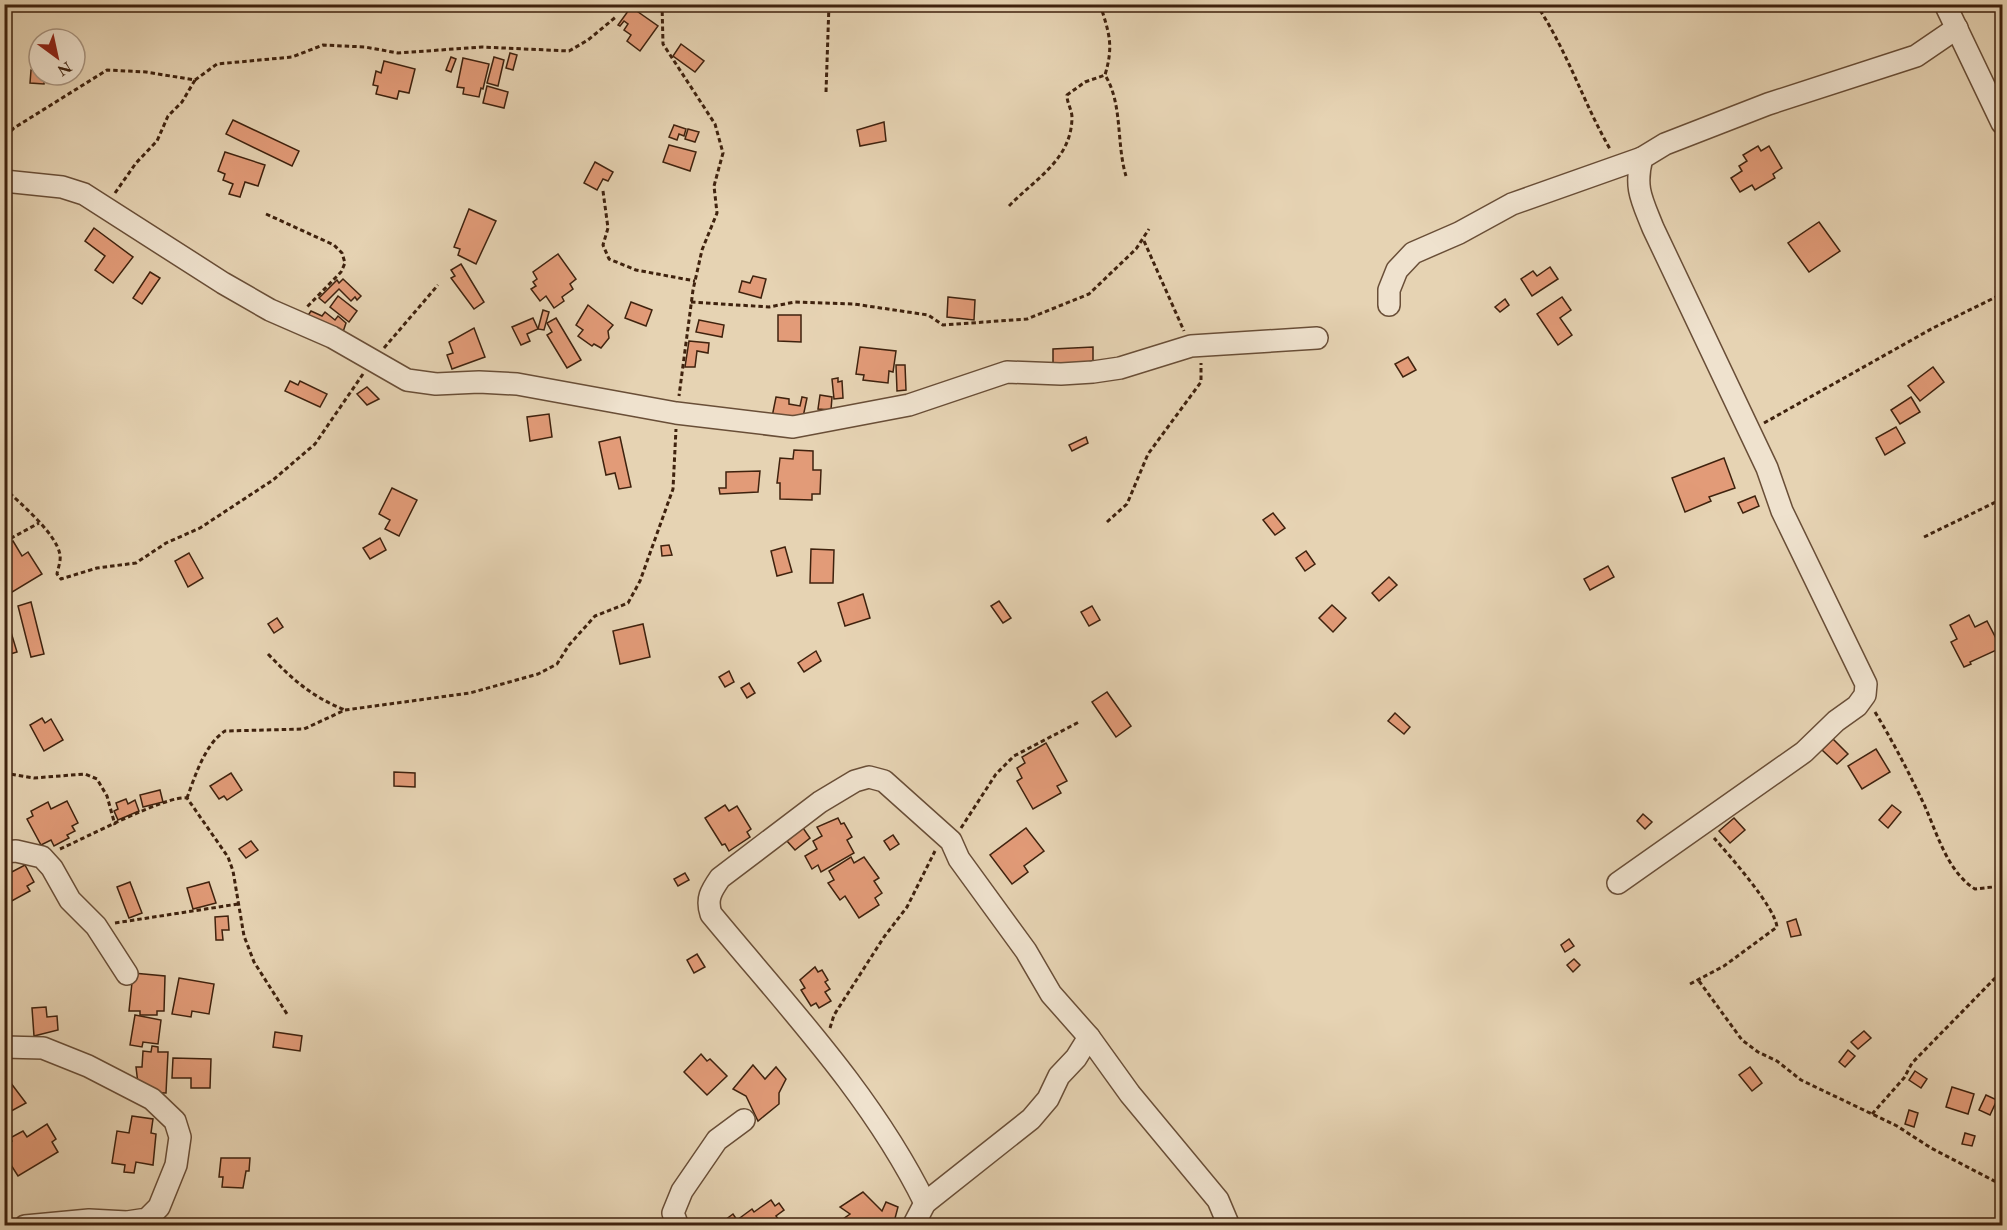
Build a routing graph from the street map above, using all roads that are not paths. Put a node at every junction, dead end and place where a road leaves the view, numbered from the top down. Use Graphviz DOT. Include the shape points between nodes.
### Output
graph roads {
  1 [pos="1945,4"];
  2 [pos="1958,28"];
  3 [pos="2002,123"];
  4 [pos="1642,158"];
  5 [pos="4,182"];
  6 [pos="1389,305"];
  7 [pos="1317,338"];
  8 [pos="4,852"];
  9 [pos="1618,883"];
  10 [pos="127,974"];
  11 [pos="1089,1037"];
  12 [pos="4,1047"];
  13 [pos="1076,1058"];
  14 [pos="1104,1058"];
  15 [pos="744,1120"];
  16 [pos="925,1203"];
  17 [pos="1229,1225"];
  18 [pos="25,1226"];
  19 [pos="678,1226"];
  20 [pos="913,1226"];
  1 -- 2 [label="street"];
  2 -- 3 [label="street"];
  2 -- 4 [label="street" via="1916,56 1768,104 1665,144"];
  4 -- 6 [label="street" via="1512,204 1413,252 1397,270 1389,290"];
  4 -- 9 [label="street" via="1637,177 1639,194 1767,468 1782,511 1866,684 1865,695 1857,706 1804,752"];
  5 -- 7 [label="street" via="84,194 223,283 407,380 517,384 676,414 793,427 909,405 1007,372 1093,372 1120,368 1191,346"];
  8 -- 10 [label="street" via="42,857 70,900 96,926"];
  11 -- 13 [label="street"];
  11 -- 14 [label="street"];
  11 -- 16 [label="street" via="1051,994 1026,951 958,859 948,838 884,781 868,777 855,781 820,802 720,878 709,894 711,914 857,1092 908,1169"];
  12 -- 18 [label="street" via="44,1047 88,1065 152,1099 175,1121 180,1137 176,1165 159,1207 147,1219"];
  13 -- 14 [label="street"];
  13 -- 16 [label="street" via="1030,1119"];
  14 -- 17 [label="street" via="1218,1200"];
  15 -- 19 [label="street" via="717,1140 682,1191 673,1213"];
  16 -- 20 [label="street"];
}
